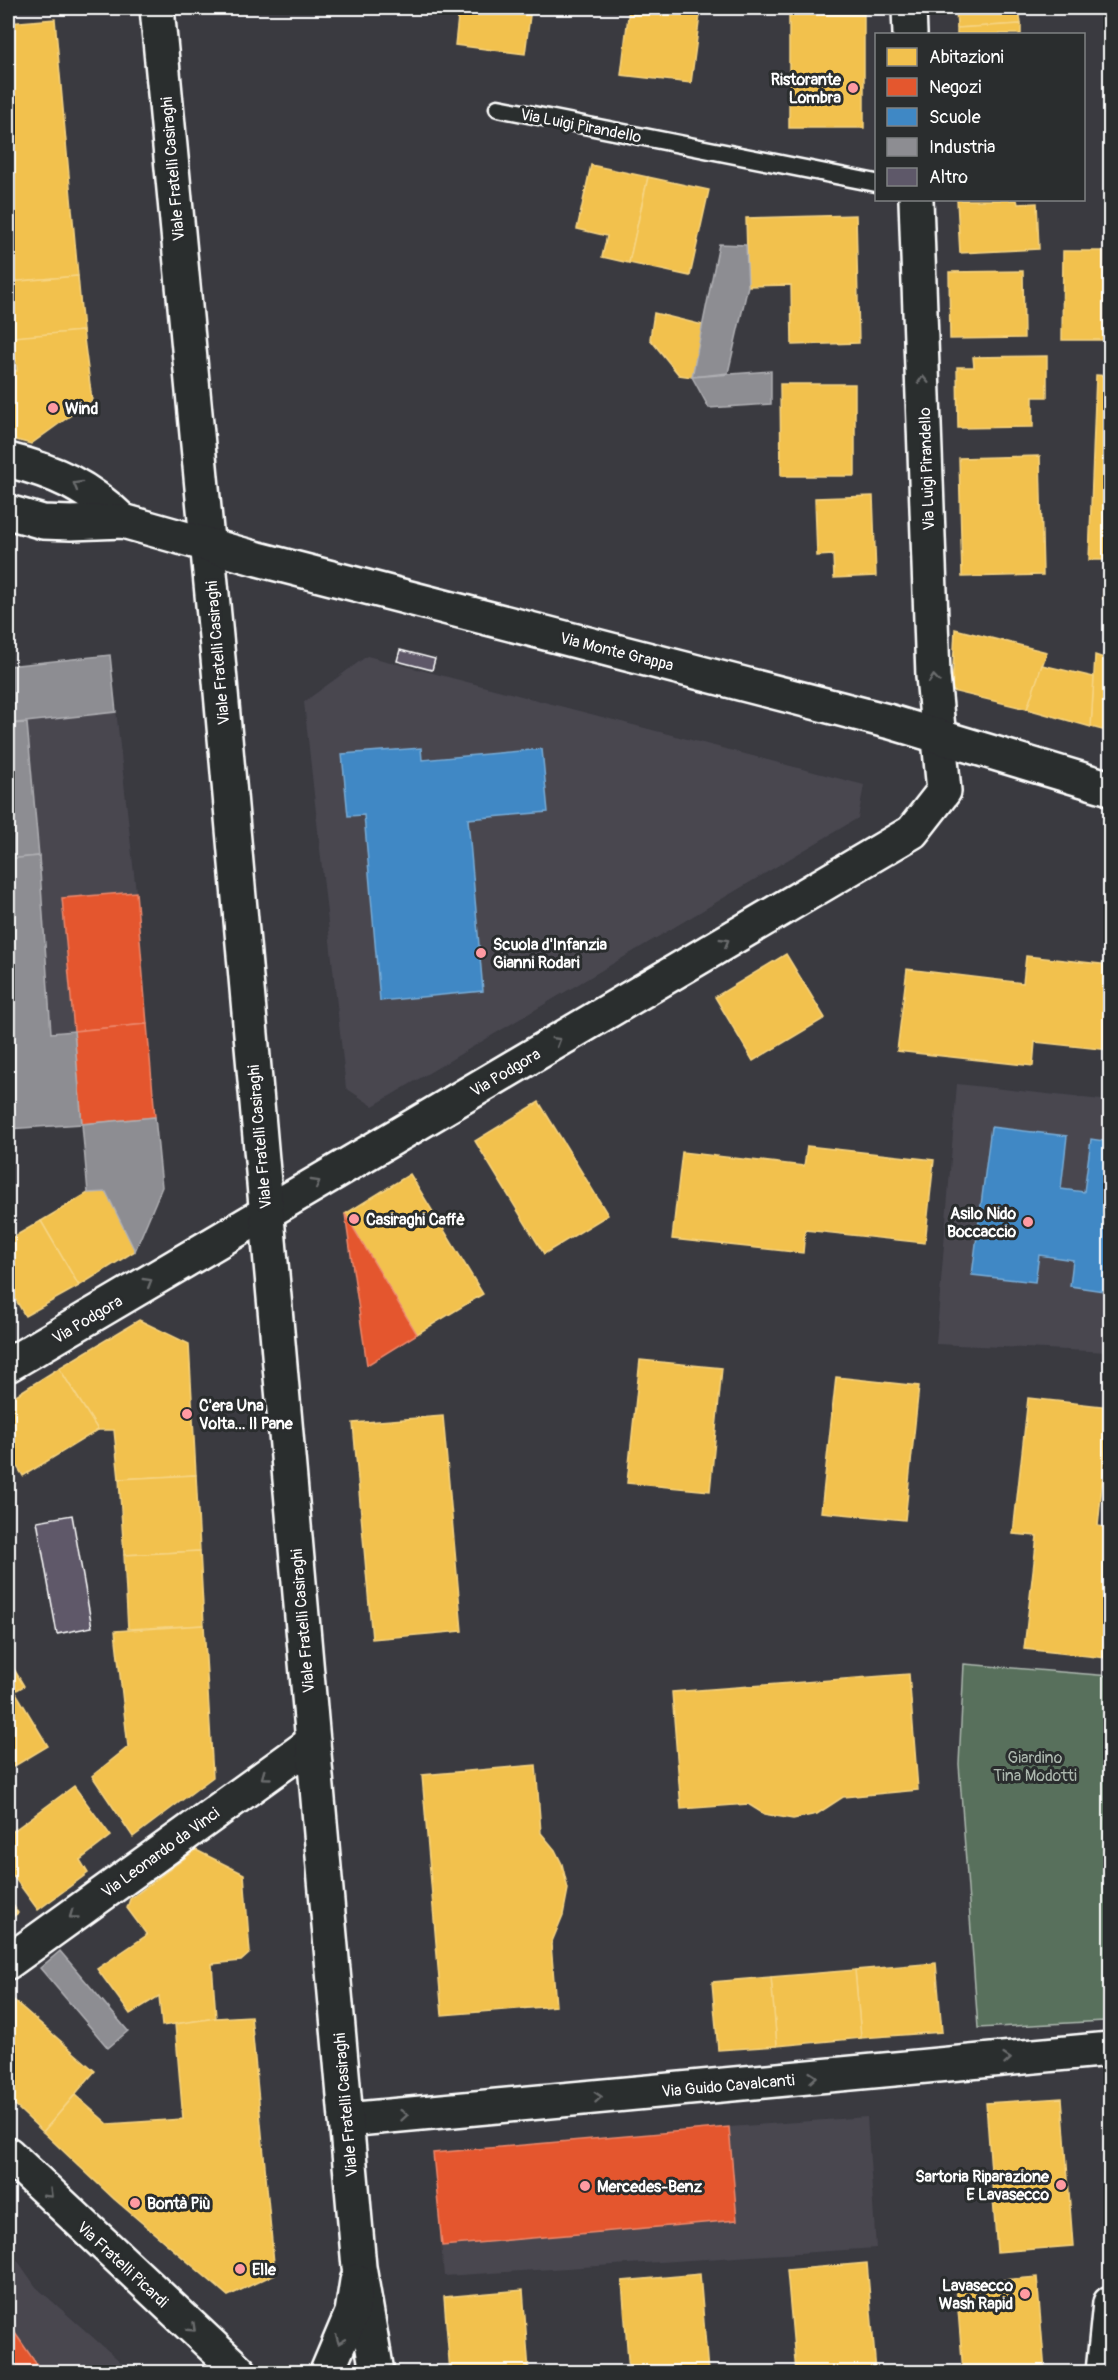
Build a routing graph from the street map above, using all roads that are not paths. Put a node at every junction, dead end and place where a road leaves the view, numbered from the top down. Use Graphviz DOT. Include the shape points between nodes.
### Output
graph roads {
  1 [pos="157,8"];
  2 [pos="909,8"];
  3 [pos="910,33"];
  4 [pos="498,108"];
  5 [pos="875,183"];
  6 [pos="916,201"];
  7 [pos="8,460"];
  8 [pos="8,512"];
  9 [pos="123,520"];
  10 [pos="208,546"];
  11 [pos="940,737"];
  12 [pos="1110,788"];
  13 [pos="266,1213"];
  14 [pos="8,1365"];
  15 [pos="313,1742"];
  16 [pos="8,1962"];
  17 [pos="1110,2049"];
  18 [pos="346,2120"];
  19 [pos="8,2154"];
  20 [pos="359,2267"];
  21 [pos="1110,2303"];
  22 [pos="240,2373"];
  23 [pos="327,2373"];
  24 [pos="377,2373"];
  25 [pos="1103,2373"];
  1 -- 10 [label="street, Viale Fratelli Casiraghi"];
  2 -- 3 [label="street"];
  4 -- 5 [label="lane, Via Luigi Pirandello"];
  11 -- 6 [label="street, Via Luigi Pirandello, one-way" via="933,676"];
  9 -- 7 [label="street, Via Monte Grappa, one-way" via="101,500 62,476"];
  8 -- 9 [label="street, Via Monte Grappa" via="43,522"];
  9 -- 10 [label="street, Via Monte Grappa"];
  10 -- 11 [label="street, Via Monte Grappa"];
  10 -- 13 [label="street, Viale Fratelli Casiraghi"];
  11 -- 12 [label="street, Via Monte Grappa"];
  13 -- 11 [label="street, Via Podgora, one-way" via="912,832 944,791"];
  14 -- 13 [label="street, Via Podgora, one-way"];
  13 -- 15 [label="street, Viale Fratelli Casiraghi"];
  15 -- 16 [label="street, Via Leonardo da Vinci, one-way"];
  15 -- 18 [label="street, Viale Fratelli Casiraghi"];
  18 -- 17 [label="street, Via Guido Cavalcanti, one-way"];
  18 -- 20 [label="street, Viale Fratelli Casiraghi"];
  19 -- 22 [label="street, Via Fratelli Picardi, one-way"];
  20 -- 23 [label="street, Viale Fratelli Casiraghi, one-way" via="352,2313"];
  20 -- 24 [label="street, Viale Fratelli Casiraghi"];
  21 -- 25 [label="street"];
}
